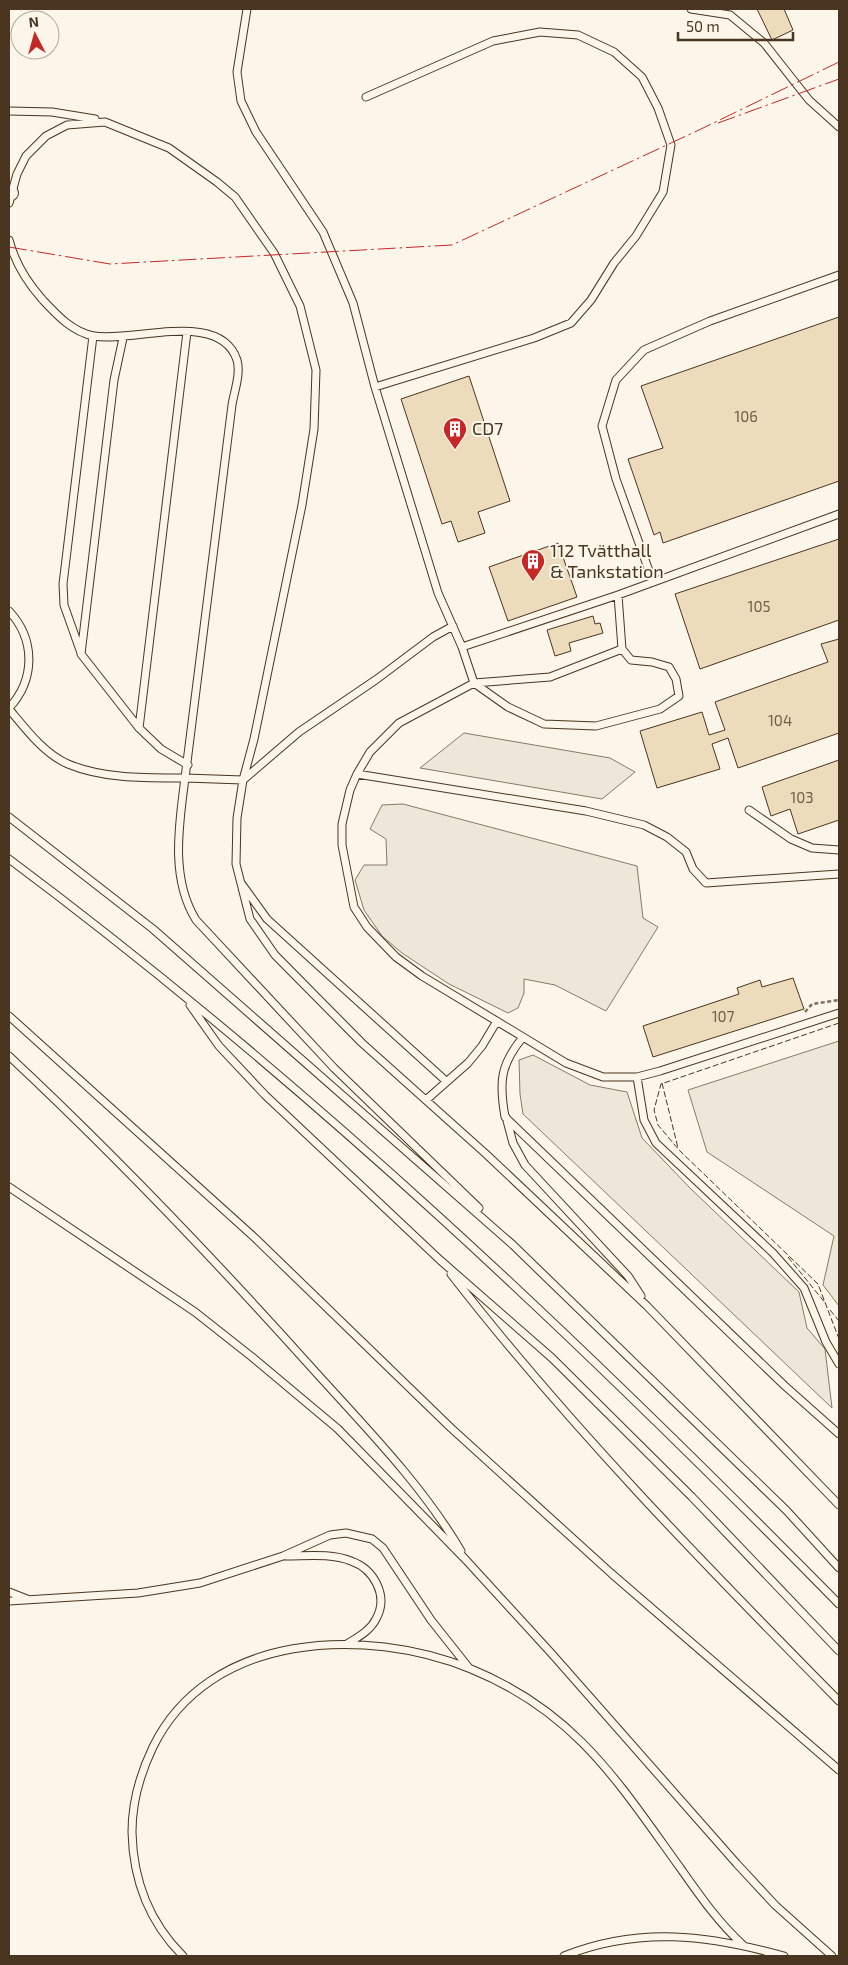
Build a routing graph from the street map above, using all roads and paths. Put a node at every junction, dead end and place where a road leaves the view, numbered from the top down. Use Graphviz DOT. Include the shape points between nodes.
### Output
graph roads {
  1 [pos="246,9"];
  2 [pos="691,9"];
  3 [pos="366,97"];
  4 [pos="9,110"];
  5 [pos="105,122"];
  6 [pos="839,127"];
  7 [pos="9,197"];
  8 [pos="9,240"];
  9 [pos="839,274"];
  10 [pos="186,332"];
  11 [pos="93,336"];
  12 [pos="123,338"];
  13 [pos="375,387"];
  14 [pos="839,514"];
  15 [pos="653,582"];
  16 [pos="618,595"];
  17 [pos="9,611"];
  18 [pos="453,626"];
  19 [pos="462,647"];
  20 [pos="622,649"];
  21 [pos="81,654"];
  22 [pos="474,683"];
  23 [pos="9,709"];
  24 [pos="139,728"];
  25 [pos="188,765"];
  26 [pos="357,774"];
  27 [pos="185,778"];
  28 [pos="243,780"];
  29 [pos="749,810"];
  30 [pos="9,817"];
  31 [pos="839,850"];
  32 [pos="9,859"];
  33 [pos="839,874"];
  34 [pos="238,879"];
  35 [pos="184,997"];
  36 [pos="839,1000"];
  37 [pos="805,1012"];
  38 [pos="839,1013"];
  39 [pos="9,1016"];
  40 [pos="497,1021"];
  41 [pos="523,1037"];
  42 [pos="9,1056"];
  43 [pos="638,1077"];
  44 [pos="446,1082"];
  45 [pos="426,1100"];
  46 [pos="505,1117"];
  47 [pos="9,1187"];
  48 [pos="513,1245"];
  49 [pos="440,1260"];
  50 [pos="647,1306"];
  51 [pos="839,1364"];
  52 [pos="839,1434"];
  53 [pos="839,1505"];
  54 [pos="283,1556"];
  55 [pos="466,1560"];
  56 [pos="839,1568"];
  57 [pos="9,1592"];
  58 [pos="29,1600"];
  59 [pos="9,1601"];
  60 [pos="839,1604"];
  61 [pos="347,1644"];
  62 [pos="839,1651"];
  63 [pos="470,1668"];
  64 [pos="839,1701"];
  65 [pos="839,1770"];
  66 [pos="743,1945"];
  67 [pos="182,1956"];
  68 [pos="564,1956"];
  69 [pos="784,1956"];
  70 [pos="832,1956"];
  1 -- 13 [label="lane" via="237,72 241,102 256,132 323,232 353,303"];
  2 -- 6 [label="lane" via="730,16 764,44 809,100"];
  3 -- 13 [label="lane" via="493,41 540,32 578,34 614,52 642,77 658,108 671,145 663,192 636,236 571,323 534,338"];
  4 -- 5 [label="lane" via="75,114"];
  5 -- 7 [label="lane" via="67,125 46,136 26,156"];
  5 -- 28 [label="lane" via="169,148 235,197 274,253 300,306 316,370 314,430 302,505"];
  8 -- 11 [label="lane" via="20,271 31,287 65,322"];
  9 -- 15 [label="lane" via="710,321 644,350 616,380 602,426 616,479"];
  10 -- 12 [label="lane"];
  10 -- 24 [label="lane"];
  10 -- 25 [label="lane" via="221,339 232,349 238,371"];
  11 -- 12 [label="lane"];
  11 -- 21 [label="lane" via="62,584 66,612"];
  12 -- 21 [label="lane" via="114,380"];
  13 -- 18 [label="lane" via="438,593"];
  14 -- 15 [label="lane"];
  15 -- 16 [label="lane"];
  16 -- 19 [label="lane"];
  16 -- 20 [label="lane"];
  17 -- 23 [label="lane" via="22,628 30,663 20,696"];
  18 -- 19 [label="lane"];
  18 -- 28 [label="lane" via="299,732"];
  19 -- 22 [label="lane"];
  20 -- 22 [label="lane" via="550,677"];
  20 -- 22 [label="lane" via="631,660 670,667 679,696 660,709 596,726 544,724 508,707"];
  21 -- 24 [label="lane"];
  22 -- 26 [label="lane" via="399,723 376,745"];
  23 -- 27 [label="lane" via="66,764 122,776"];
  24 -- 25 [label="lane" via="161,750"];
  25 -- 27 [label="lane"];
  26 -- 33 [label="lane" via="586,811 644,825 686,852 693,870 706,883"];
  26 -- 40 [label="lane" via="342,824 342,845 354,907 367,927 396,957"];
  27 -- 28 [label="lane"];
  27 -- 48 [label="lane" via="179,821 179,860 186,901 196,920 334,1068 448,1176"];
  28 -- 34 [label="lane" via="237,818"];
  29 -- 31 [label="lane" via="791,839 812,848"];
  30 -- 48 [label="lane" via="160,935"];
  32 -- 35 [label="lane"];
  34 -- 44 [label="lane" via="268,919"];
  34 -- 45 [label="lane" via="250,919 275,955 362,1043"];
  35 -- 49 [label="lane" via="219,1046 266,1095"];
  35 -- 60 [label="lane" via="382,1162 503,1272 626,1389"];
  36 -- 37 [label="path" via="812,1004"];
  38 -- 43 [label="lane"];
  39 -- 65 [label="lane" via="256,1238 458,1435"];
  40 -- 41 [label="lane"];
  40 -- 44 [label="lane" via="468,1063"];
  41 -- 43 [label="lane" via="588,1073 603,1077"];
  41 -- 46 [label="lane" via="510,1052 504,1066 501,1082"];
  42 -- 55 [label="lane" via="127,1169 254,1303 389,1453 444,1523"];
  43 -- 51 [label="lane" via="644,1120 656,1143 773,1253 804,1288 826,1342"];
  44 -- 45 [label="lane"];
  45 -- 50 [label="lane"];
  46 -- 50 [label="lane" via="513,1143 525,1165 628,1276"];
  46 -- 52 [label="lane"];
  47 -- 55 [label="lane" via="195,1312 274,1374 338,1429"];
  48 -- 56 [label="lane" via="786,1511"];
  49 -- 62 [label="lane" via="552,1358 692,1497"];
  49 -- 64 [label="lane" via="504,1342 577,1426 709,1570"];
  50 -- 53 [label="lane"];
  54 -- 58 [label="lane" via="200,1583 138,1593"];
  54 -- 61 [label="lane" via="326,1556 349,1560 371,1573 380,1596 380,1609 366,1632"];
  54 -- 63 [label="lane" via="330,1535 346,1533 372,1539 392,1559 426,1614"];
  55 -- 70 [label="lane" via="737,1864 775,1905"];
  57 -- 58 [label="lane"];
  58 -- 59 [label="lane"];
  61 -- 63 [label="lane" via="415,1653"];
  61 -- 67 [label="lane" via="270,1653 226,1670 187,1699 158,1737 138,1782 134,1803 135,1867 150,1912"];
  63 -- 66 [label="lane" via="554,1716 598,1757 625,1789 717,1919"];
  66 -- 68 [label="lane" via="691,1937 636,1937 606,1942"];
  66 -- 69 [label="lane"];
}
